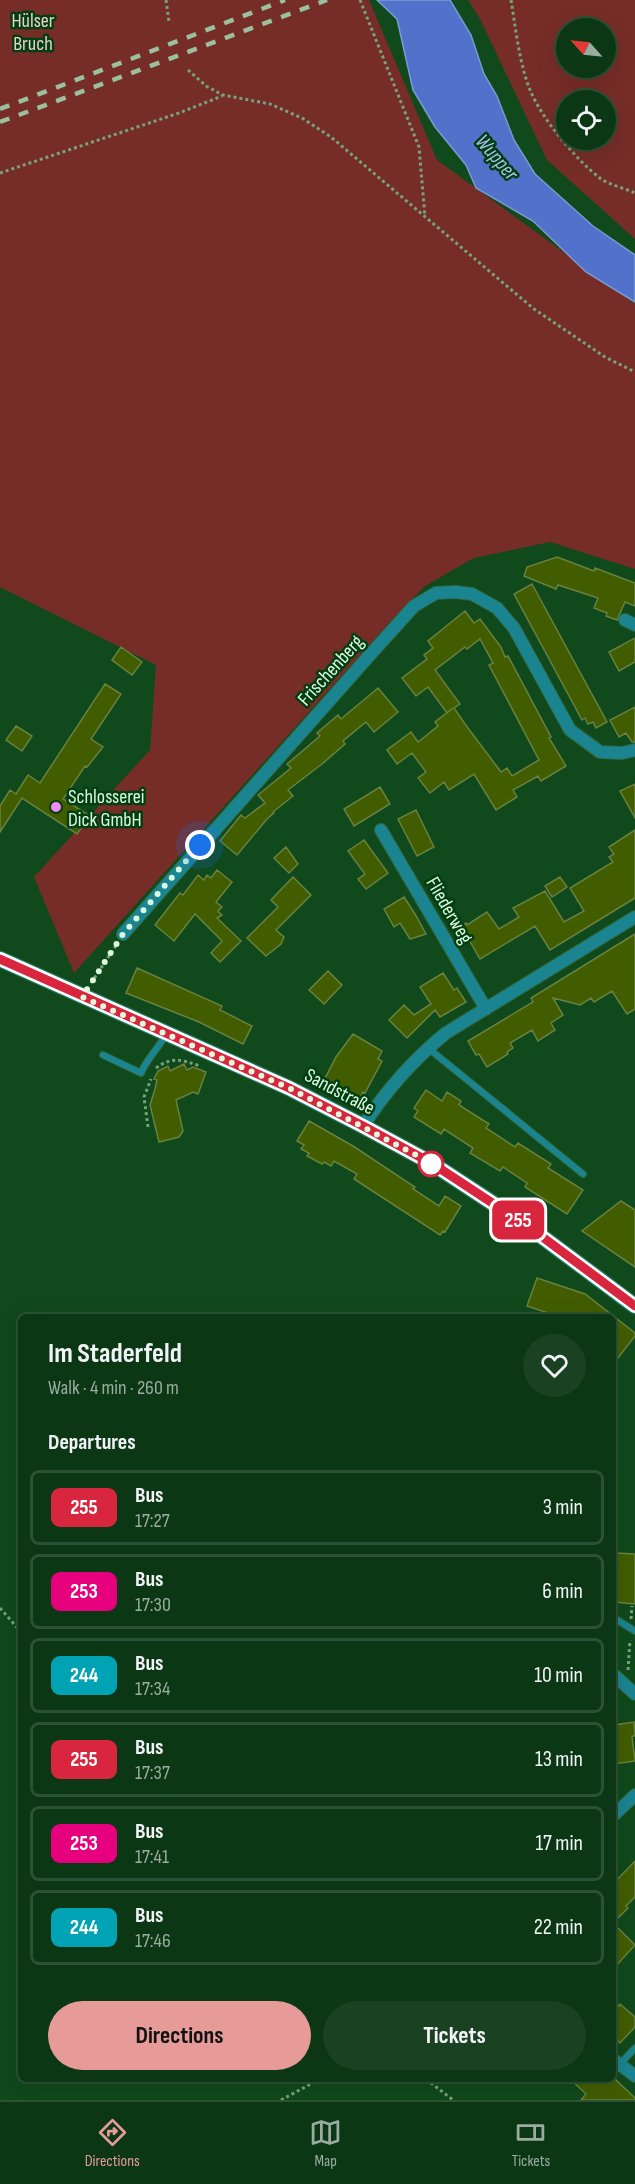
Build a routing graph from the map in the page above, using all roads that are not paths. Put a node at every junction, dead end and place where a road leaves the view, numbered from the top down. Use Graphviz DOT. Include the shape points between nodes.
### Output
graph roads {
  1 [pos="635,750"];
  2 [pos="381,830"];
  3 [pos="635,917"];
  4 [pos="123,934"];
  5 [pos="0,959"];
  6 [pos="486,1009"];
  7 [pos="166,1033"];
  8 [pos="427,1048"];
  9 [pos="104,1055"];
  10 [pos="363,1126"];
  11 [pos="583,1174"];
  12 [pos="635,1306"];
  13 [pos="616,1619"];
  14 [pos="633,1630"];
  15 [pos="616,1677"];
  16 [pos="631,1690"];
  17 [pos="635,1795"];
  18 [pos="616,1811"];
  19 [pos="635,2048"];
  20 [pos="617,2062"];
  21 [pos="635,2076"];
  1 -- 4 [label="street, Frischenberg" via="600,752 570,730 514,628 497,608 472,594 436,593 414,606"];
  2 -- 6 [label="street, Fliederweg"];
  3 -- 6 [label="street"];
  5 -- 7 [label="street, Sandstraße"];
  6 -- 8 [label="street"];
  7 -- 9 [label="lane" via="141,1073"];
  7 -- 10 [label="street, Sandstraße"];
  8 -- 10 [label="street" via="375,1106"];
  8 -- 11 [label="lane"];
  10 -- 12 [label="street, Sandstraße" via="433,1164 529,1227"];
  13 -- 14 [label="lane"];
  15 -- 16 [label="street"];
  17 -- 18 [label="street"];
  19 -- 20 [label="lane"];
  20 -- 21 [label="street"];
}
